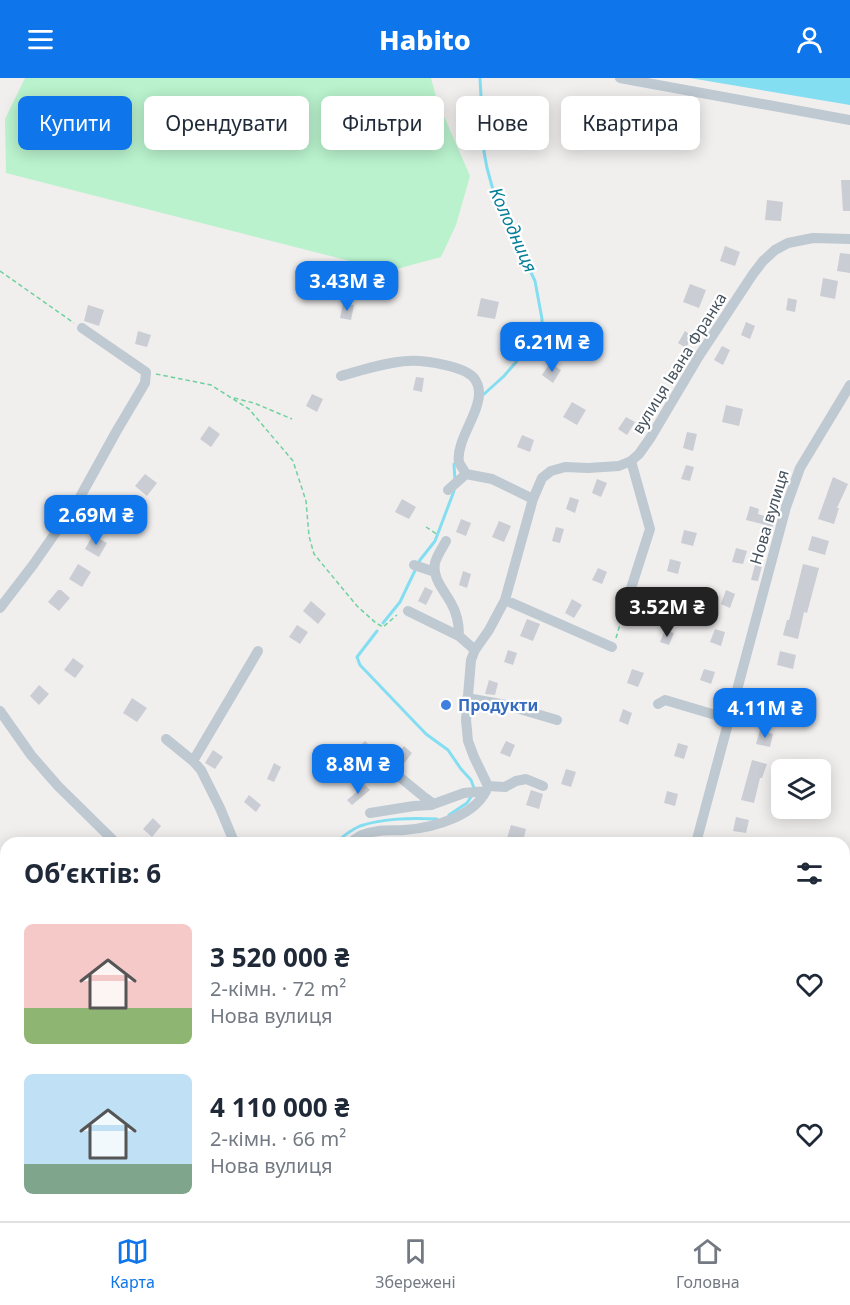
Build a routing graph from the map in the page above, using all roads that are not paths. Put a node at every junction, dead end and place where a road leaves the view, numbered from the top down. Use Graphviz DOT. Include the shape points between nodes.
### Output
graph roads {
  1 [pos="620,78"];
  2 [pos="850,120"];
  3 [pos="850,239"];
  4 [pos="82,328"];
  5 [pos="341,376"];
  6 [pos="850,385"];
  7 [pos="631,461"];
  8 [pos="463,476"];
  9 [pos="448,490"];
  10 [pos="533,498"];
  11 [pos="446,540"];
  12 [pos="414,565"];
  13 [pos="435,572"];
  14 [pos="505,600"];
  15 [pos="626,604"];
  16 [pos="0,608"];
  17 [pos="408,611"];
  18 [pos="459,636"];
  19 [pos="612,647"];
  20 [pos="476,650"];
  21 [pos="258,651"];
  22 [pos="467,698"];
  23 [pos="658,704"];
  24 [pos="0,711"];
  25 [pos="729,719"];
  26 [pos="557,720"];
  27 [pos="166,739"];
  28 [pos="193,761"];
  29 [pos="396,774"];
  30 [pos="543,786"];
  31 [pos="485,789"];
  32 [pos="434,804"];
  33 [pos="370,813"];
  34 [pos="110,837"];
  35 [pos="232,837"];
  36 [pos="360,837"];
  37 [pos="698,837"];
  1 -- 2 [label="street"];
  3 -- 7 [label="street, вулиця Івана Франка" via="813,238 788,243 763,261 651,437"];
  4 -- 16 [label="street" via="146,372 145,383 80,499"];
  5 -- 8 [label="street" via="410,361 440,364 468,373 478,386 478,399 461,445 459,462"];
  6 -- 25 [label="street, Нова вулиця" via="800,468"];
  7 -- 10 [label="street" via="551,471 542,478"];
  7 -- 15 [label="street" via="650,529"];
  8 -- 9 [label="street"];
  8 -- 10 [label="street" via="492,479"];
  10 -- 14 [label="street"];
  11 -- 13 [label="street" via="435,562"];
  12 -- 13 [label="street"];
  13 -- 18 [label="street" via="459,622"];
  14 -- 19 [label="street"];
  14 -- 20 [label="street"];
  17 -- 18 [label="street"];
  18 -- 20 [label="street"];
  20 -- 22 [label="street" via="471,660"];
  21 -- 28 [label="street"];
  22 -- 26 [label="street"];
  22 -- 31 [label="street" via="468,741"];
  23 -- 25 [label="street" via="665,700"];
  24 -- 34 [label="street" via="31,755"];
  25 -- 37 [label="street, Нова вулиця"];
  27 -- 28 [label="street"];
  28 -- 35 [label="street" via="201,770"];
  29 -- 32 [label="street"];
  30 -- 31 [label="street" via="526,779"];
  31 -- 32 [label="street"];
  31 -- 36 [label="street" via="478,803 466,812 433,826 382,830"];
  32 -- 33 [label="street"];
}
